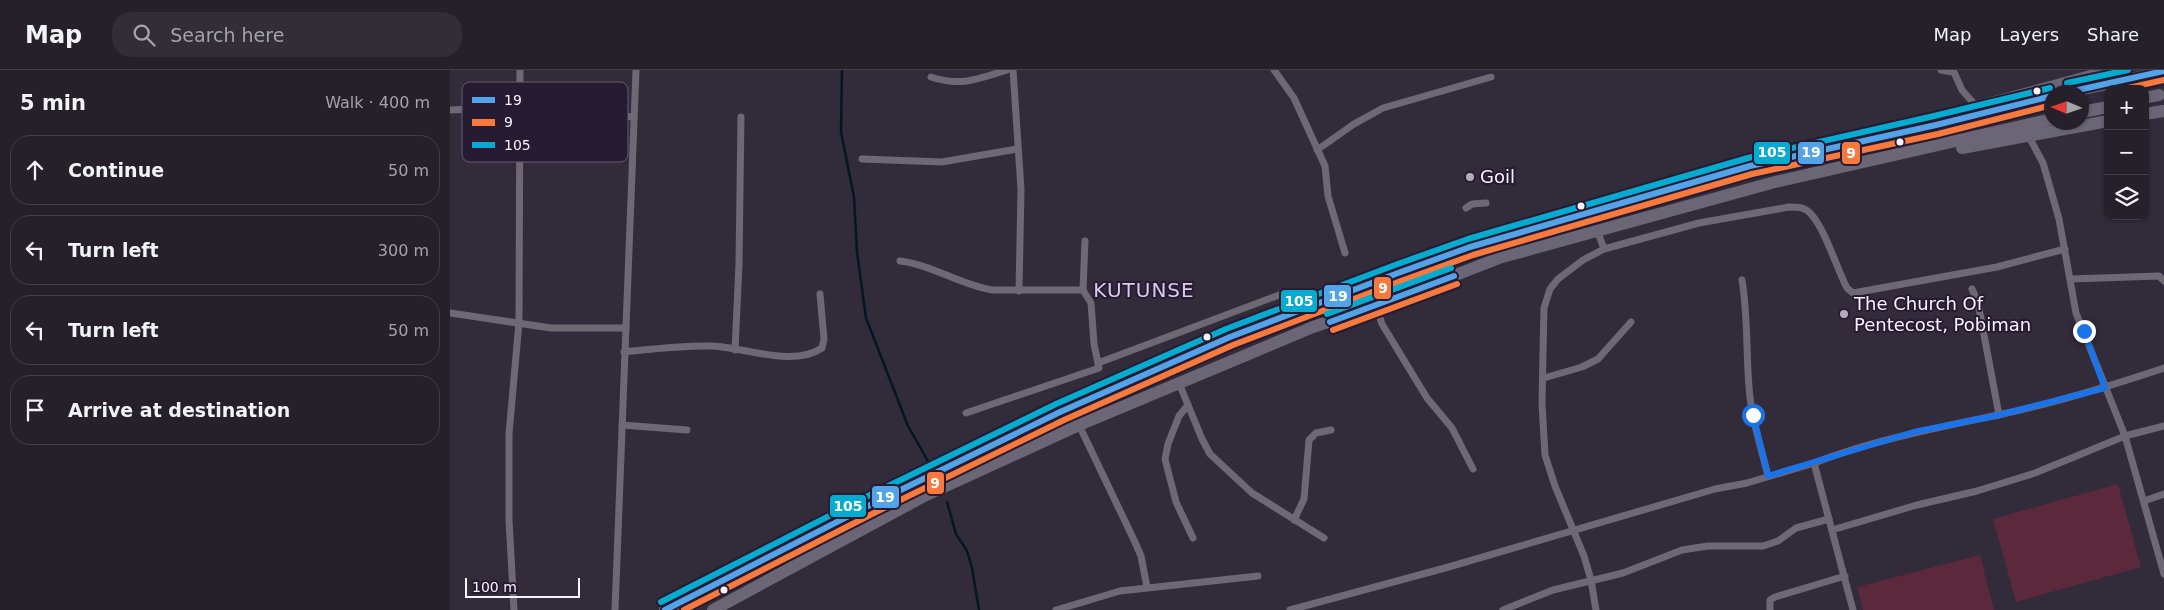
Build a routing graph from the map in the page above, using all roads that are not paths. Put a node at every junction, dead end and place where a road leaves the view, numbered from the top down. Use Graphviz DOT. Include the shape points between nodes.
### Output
graph roads {
  1 [pos="636,70"];
  2 [pos="1007,70"];
  3 [pos="1014,70"];
  4 [pos="1274,70"];
  5 [pos="1941,70"];
  6 [pos="2114,70"];
  7 [pos="1953,71"];
  8 [pos="2154,74"];
  9 [pos="1491,77"];
  10 [pos="931,78"];
  11 [pos="2089,88"];
  12 [pos="2160,95"];
  13 [pos="2149,97"];
  14 [pos="2044,98"];
  15 [pos="1976,106"];
  16 [pos="2104,108"];
  17 [pos="450,110"];
  18 [pos="2089,111"];
  19 [pos="2163,111"];
  20 [pos="2149,113"];
  21 [pos="450,116"];
  22 [pos="628,116"];
  23 [pos="634,117"];
  24 [pos="741,117"];
  25 [pos="2044,121"];
  26 [pos="2104,122"];
  27 [pos="2028,134"];
  28 [pos="1877,138"];
  29 [pos="1017,149"];
  30 [pos="1317,150"];
  31 [pos="1904,152"];
  32 [pos="862,159"];
  33 [pos="520,162"];
  34 [pos="1486,203"];
  35 [pos="1466,208"];
  36 [pos="1598,230"];
  37 [pos="1085,241"];
  38 [pos="1604,249"];
  39 [pos="2065,249"];
  40 [pos="1345,253"];
  41 [pos="900,261"];
  42 [pos="2071,279"];
  43 [pos="1742,280"];
  44 [pos="2164,281"];
  45 [pos="1972,289"];
  46 [pos="1020,290"];
  47 [pos="1083,290"];
  48 [pos="820,294"];
  49 [pos="1279,295"];
  50 [pos="1376,306"];
  51 [pos="450,313"];
  52 [pos="519,322"];
  53 [pos="1632,322"];
  54 [pos="626,328"];
  55 [pos="735,350"];
  56 [pos="624,352"];
  57 [pos="1098,363"];
  58 [pos="2164,368"];
  59 [pos="1544,378"];
  60 [pos="1179,383"];
  61 [pos="2105,388"];
  62 [pos="1188,405"];
  63 [pos="1060,412"];
  64 [pos="966,413"];
  65 [pos="1999,415"];
  66 [pos="622,424"];
  67 [pos="2164,426"];
  68 [pos="1073,427"];
  69 [pos="687,430"];
  70 [pos="1331,430"];
  71 [pos="2125,436"];
  72 [pos="1814,463"];
  73 [pos="1473,468"];
  74 [pos="1768,476"];
  75 [pos="2164,494"];
  76 [pos="2144,501"];
  77 [pos="1829,519"];
  78 [pos="1294,520"];
  79 [pos="1574,529"];
  80 [pos="1832,530"];
  81 [pos="1193,538"];
  82 [pos="1324,538"];
  83 [pos="2164,574"];
  84 [pos="1258,576"];
  85 [pos="1845,576"];
  86 [pos="1591,580"];
  87 [pos="1147,587"];
  88 [pos="514,610"];
  89 [pos="615,610"];
  90 [pos="665,610"];
  91 [pos="713,610"];
  92 [pos="1056,610"];
  93 [pos="1290,610"];
  94 [pos="1503,610"];
  95 [pos="1596,610"];
  96 [pos="1770,610"];
  97 [pos="1853,610"];
  1 -- 23 [label="street"];
  2 -- 10 [label="street" via="957,84"];
  3 -- 29 [label="street"];
  4 -- 30 [label="street" via="1294,98"];
  5 -- 7 [label="street"];
  6 -- 15 [label="highway"];
  7 -- 15 [label="street" via="1962,90"];
  8 -- 11 [label="highway"];
  9 -- 30 [label="street" via="1383,108"];
  12 -- 13 [label="highway"];
  14 -- 28 [label="highway"];
  15 -- 28 [label="highway"];
  16 -- 18 [label="highway"];
  17 -- 21 [label="street"];
  19 -- 20 [label="highway"];
  22 -- 23 [label="street"];
  23 -- 54 [label="street"];
  24 -- 55 [label="street"];
  25 -- 31 [label="highway"];
  26 -- 27 [label="highway"];
  27 -- 31 [label="highway" via="1947,150"];
  27 -- 39 [label="street" via="2043,163"];
  28 -- 63 [label="highway" via="1750,166 1470,248 1230,337"];
  29 -- 32 [label="street" via="942,162"];
  29 -- 46 [label="street" via="1021,189"];
  30 -- 40 [label="street" via="1325,166 1328,196"];
  31 -- 36 [label="highway" via="1775,182"];
  33 -- 52 [label="street"];
  34 -- 35 [label="street"];
  36 -- 38 [label="street"];
  36 -- 50 [label="highway" via="1502,257"];
  37 -- 47 [label="street"];
  38 -- 39 [label="street" via="1699,223 1772,209 1802,208 1811,214 1822,232 1847,288 1853,293 1997,267"];
  38 -- 59 [label="street" via="1583,260 1550,289 1544,308"];
  39 -- 42 [label="street"];
  41 -- 46 [label="street" via="924,265 979,288"];
  42 -- 44 [label="street" via="2159,276"];
  42 -- 61 [label="street" via="2076,313"];
  43 -- 74 [label="street" via="1747,307 1749,387"];
  45 -- 65 [label="street" via="1978,303"];
  46 -- 47 [label="street"];
  47 -- 57 [label="street" via="1092,305"];
  48 -- 55 [label="street" via="822,348 806,355 778,356"];
  49 -- 57 [label="street"];
  50 -- 60 [label="highway" via="1305,331"];
  50 -- 73 [label="street" via="1382,324 1427,398 1452,428"];
  51 -- 52 [label="street"];
  52 -- 54 [label="street" via="551,328"];
  52 -- 88 [label="street" via="509,434"];
  53 -- 59 [label="street" via="1598,359"];
  54 -- 56 [label="street"];
  55 -- 56 [label="street" via="700,346"];
  56 -- 66 [label="street"];
  57 -- 64 [label="street" via="1099,368"];
  58 -- 61 [label="street"];
  59 -- 79 [label="street" via="1545,455"];
  60 -- 62 [label="street"];
  60 -- 68 [label="highway"];
  61 -- 65 [label="street"];
  61 -- 71 [label="street"];
  62 -- 78 [label="street" via="1210,454 1252,493"];
  62 -- 81 [label="street" via="1181,411 1165,460 1176,502"];
  63 -- 68 [label="highway" via="1068,417"];
  63 -- 90 [label="highway"];
  65 -- 72 [label="street" via="1914,432"];
  66 -- 69 [label="street"];
  66 -- 89 [label="street"];
  67 -- 71 [label="street"];
  68 -- 87 [label="street" via="1134,540"];
  68 -- 91 [label="highway" via="926,495"];
  70 -- 78 [label="street" via="1316,433 1309,440 1304,499"];
  71 -- 76 [label="street"];
  71 -- 80 [label="street" via="2035,473"];
  72 -- 74 [label="street"];
  72 -- 77 [label="street"];
  74 -- 79 [label="street"];
  75 -- 76 [label="street"];
  76 -- 83 [label="street"];
  77 -- 80 [label="street"];
  77 -- 86 [label="street" via="1796,528 1778,542 1763,546 1708,546 1682,550 1623,573"];
  78 -- 82 [label="street"];
  79 -- 86 [label="street"];
  79 -- 93 [label="street"];
  80 -- 85 [label="street"];
  84 -- 87 [label="street"];
  85 -- 96 [label="street" via="1775,597 1770,600"];
  85 -- 97 [label="street"];
  86 -- 94 [label="street" via="1553,590"];
  86 -- 95 [label="street"];
  87 -- 92 [label="street" via="1102,595"];
}
